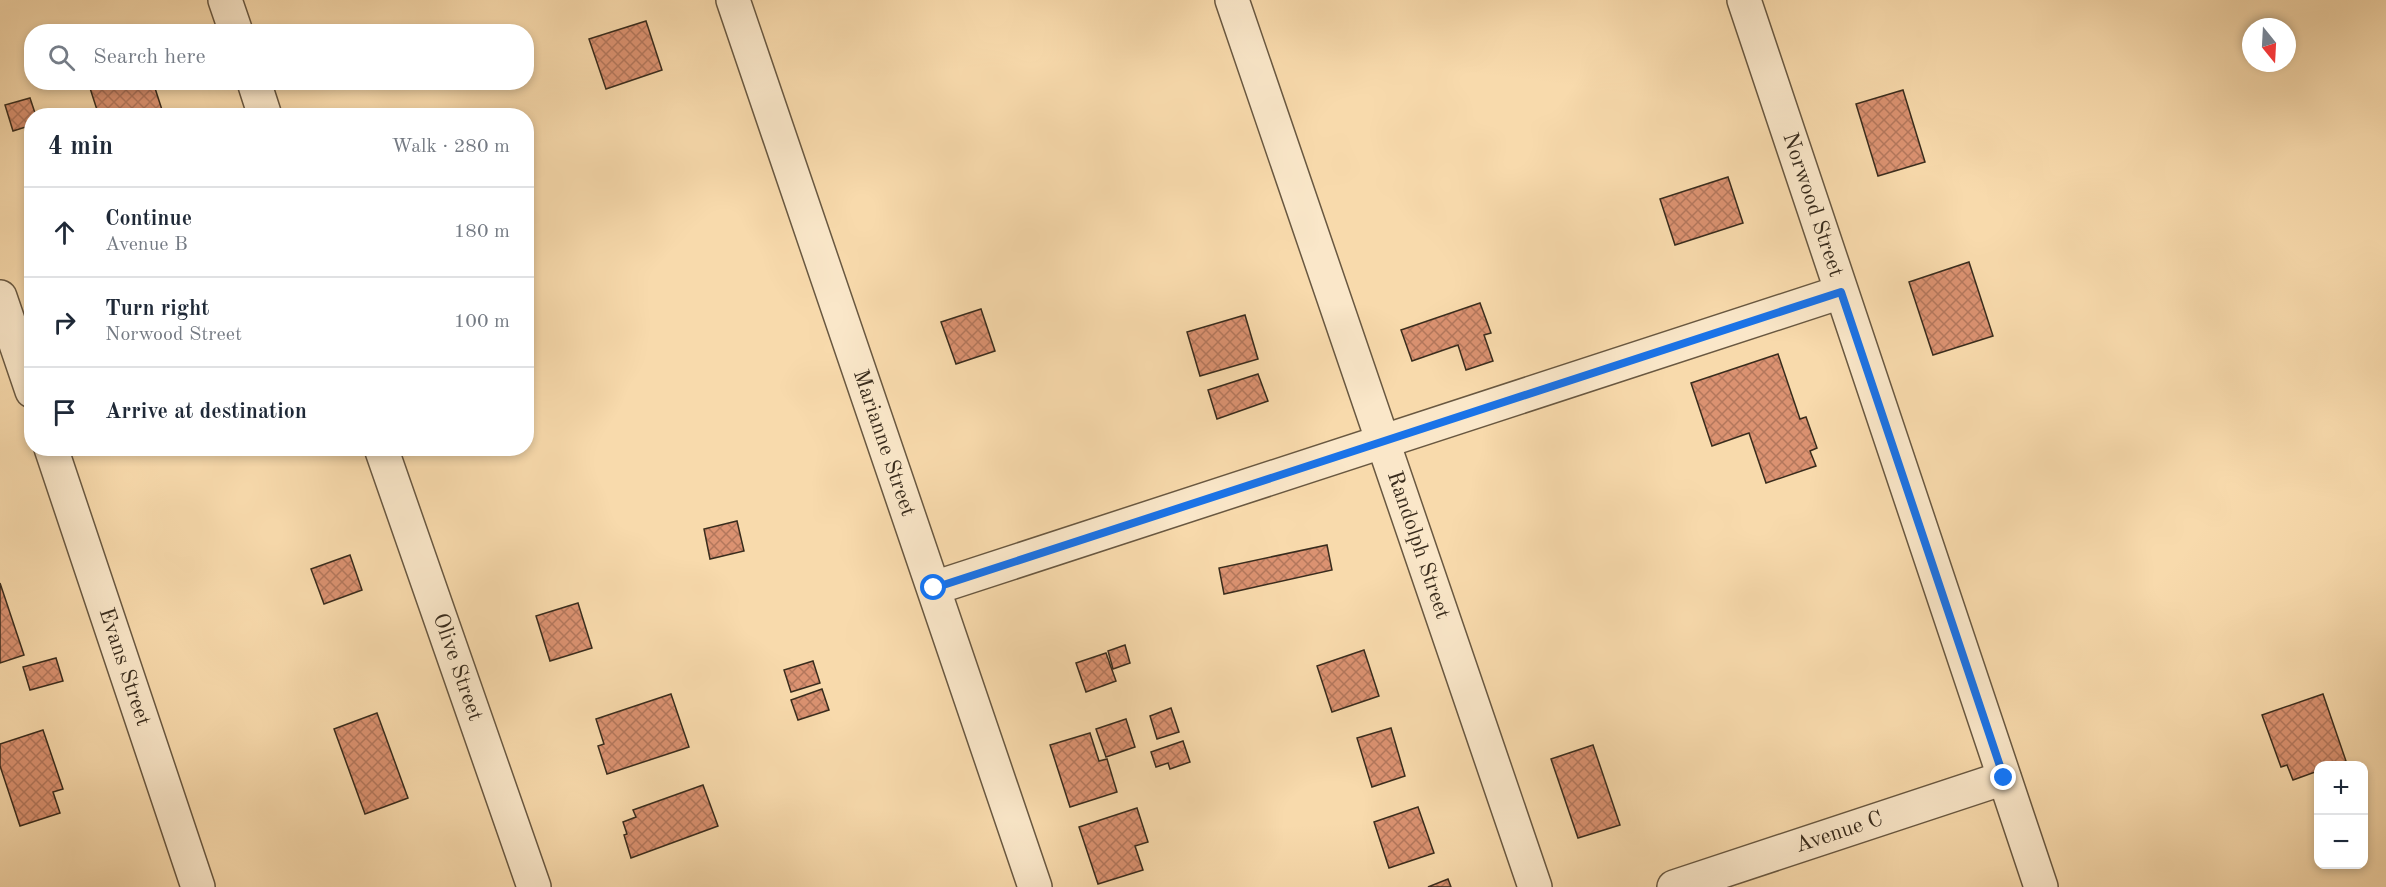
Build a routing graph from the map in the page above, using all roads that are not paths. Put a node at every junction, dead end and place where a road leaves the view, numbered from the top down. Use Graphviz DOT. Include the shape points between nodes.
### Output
graph roads {
  1 [pos="225,0"];
  2 [pos="733,0"];
  3 [pos="1232,0"];
  4 [pos="1744,0"];
  5 [pos="233,24"];
  6 [pos="257,90"];
  7 [pos="262,108"];
  8 [pos="1841,292"];
  9 [pos="0,297"];
  10 [pos="24,368"];
  11 [pos="1382,442"];
  12 [pos="54,456"];
  13 [pos="384,456"];
  14 [pos="934,588"];
  15 [pos="2004,778"];
  16 [pos="198,887"];
  17 [pos="534,887"];
  18 [pos="1035,887"];
  19 [pos="1535,887"];
  20 [pos="1674,887"];
  21 [pos="2041,887"];
  1 -- 5 [label="street"];
  2 -- 14 [label="street, Marianne Street"];
  3 -- 11 [label="street, Randolph Street"];
  4 -- 8 [label="street, Norwood Street"];
  6 -- 7 [label="street"];
  8 -- 11 [label="street"];
  8 -- 15 [label="street, Norwood Street"];
  9 -- 10 [label="street"];
  11 -- 14 [label="street"];
  11 -- 19 [label="street, Randolph Street"];
  12 -- 16 [label="street, Evans Street"];
  13 -- 17 [label="street, Olive Street"];
  14 -- 18 [label="street, Marianne Street"];
  15 -- 20 [label="street, Avenue C"];
  15 -- 21 [label="street, Norwood Street"];
}
